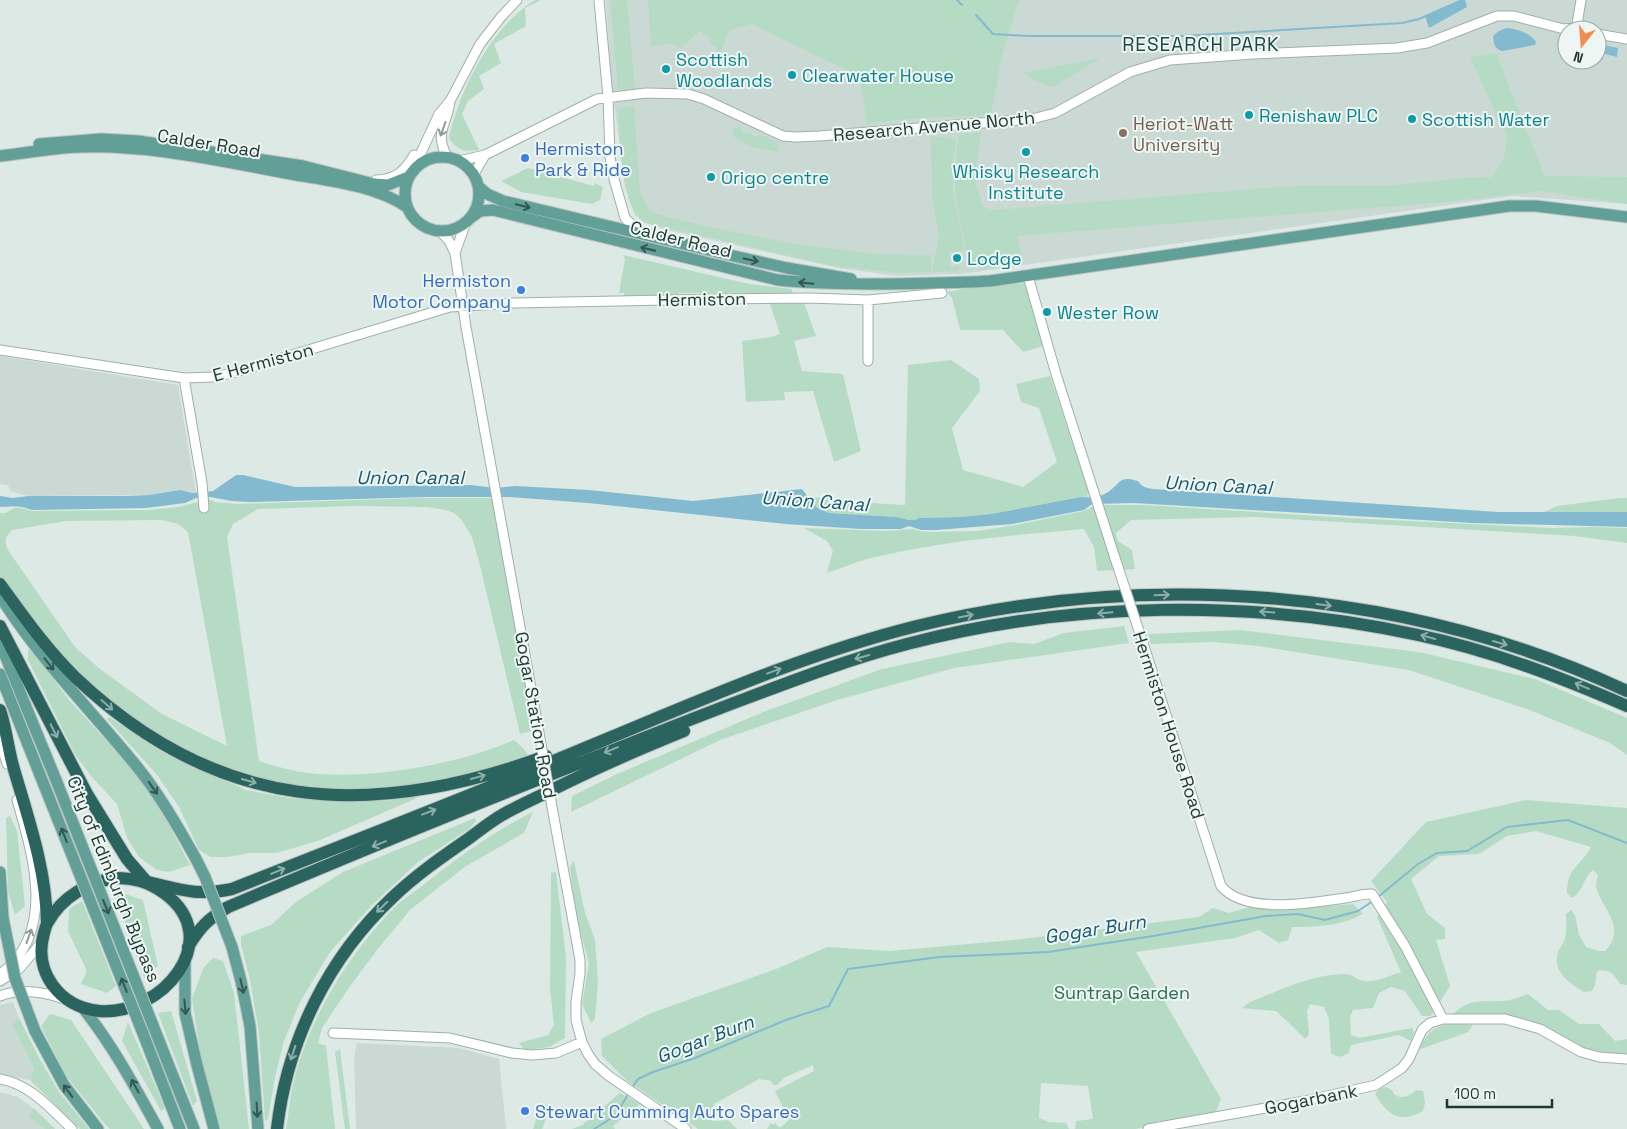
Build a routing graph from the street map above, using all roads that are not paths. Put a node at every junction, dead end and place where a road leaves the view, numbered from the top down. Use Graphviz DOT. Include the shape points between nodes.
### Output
graph roads {
  1 [pos="517,0"];
  2 [pos="599,0"];
  3 [pos="1581,0"];
  4 [pos="1578,20"];
  5 [pos="1557,27"];
  6 [pos="1607,36"];
  7 [pos="1627,39"];
  8 [pos="608,97"];
  9 [pos="450,100"];
  10 [pos="429,134"];
  11 [pos="0,149"];
  12 [pos="485,155"];
  13 [pos="0,156"];
  14 [pos="446,157"];
  15 [pos="459,161"];
  16 [pos="411,174"];
  17 [pos="474,174"];
  18 [pos="347,176"];
  19 [pos="478,187"];
  20 [pos="407,207"];
  21 [pos="1627,217"];
  22 [pos="467,221"];
  23 [pos="440,231"];
  24 [pos="670,242"];
  25 [pos="456,252"];
  26 [pos="1028,276"];
  27 [pos="890,284"];
  28 [pos="942,293"];
  29 [pos="868,300"];
  30 [pos="463,306"];
  31 [pos="0,350"];
  32 [pos="868,361"];
  33 [pos="184,378"];
  34 [pos="204,508"];
  35 [pos="0,584"];
  36 [pos="0,596"];
  37 [pos="0,626"];
  38 [pos="0,643"];
  39 [pos="0,674"];
  40 [pos="795,680"];
  41 [pos="748,681"];
  42 [pos="1627,690"];
  43 [pos="1627,706"];
  44 [pos="0,710"];
  45 [pos="0,732"];
  46 [pos="0,740"];
  47 [pos="11,757"];
  48 [pos="0,872"];
  49 [pos="147,882"];
  50 [pos="47,923"];
  51 [pos="41,943"];
  52 [pos="187,953"];
  53 [pos="0,974"];
  54 [pos="0,981"];
  55 [pos="0,996"];
  56 [pos="77,1004"];
  57 [pos="1443,1019"];
  58 [pos="332,1032"];
  59 [pos="582,1042"];
  60 [pos="1627,1060"];
  61 [pos="0,1078"];
  62 [pos="72,1129"];
  63 [pos="98,1129"];
  64 [pos="158,1129"];
  65 [pos="180,1129"];
  66 [pos="194,1129"];
  67 [pos="214,1129"];
  68 [pos="258,1129"];
  69 [pos="277,1129"];
  70 [pos="686,1129"];
  71 [pos="1148,1129"];
  1 -- 9 [label="street" via="480,44"];
  2 -- 8 [label="street"];
  3 -- 4 [label="street"];
  5 -- 8 [label="street, Research Avenue North" via="1514,16 1498,16 1427,42 1397,48 1170,60 1130,72 1055,113 1032,119 828,136 783,136 688,94 659,92"];
  6 -- 7 [label="street"];
  8 -- 12 [label="street, Research Avenue North" via="597,99"];
  8 -- 24 [label="street" via="610,156 625,218 634,228"];
  9 -- 10 [label="street"];
  9 -- 14 [label="street, one-way" via="440,136"];
  10 -- 16 [label="street"];
  10 -- 18 [label="street" via="397,176 384,180"];
  11 -- 18 [label="main road, Calder Road" via="62,141 138,141 303,166"];
  12 -- 15 [label="street, Research Avenue North"];
  12 -- 17 [label="street"];
  13 -- 20 [label="main road, Calder Road" via="79,147 142,150 349,185 387,196"];
  14 -- 15 [label="main road"];
  14 -- 16 [label="main road" via="428,159"];
  15 -- 17 [label="main road"];
  16 -- 18 [label="main road, Calder Road" via="388,184 374,184"];
  16 -- 20 [label="main road" via="405,187"];
  17 -- 19 [label="main road"];
  19 -- 22 [label="main road" via="477,204"];
  19 -- 24 [label="main road, Calder Road, one-way" via="503,201"];
  20 -- 23 [label="main road" via="420,224"];
  21 -- 26 [label="main road, Calder Road" via="1536,206 1509,206"];
  22 -- 23 [label="main road" via="454,229"];
  22 -- 25 [label="street, Gogar Station Road"];
  27 -- 22 [label="main road, Calder Road, one-way" via="778,280 493,210 480,212"];
  23 -- 25 [label="street, Gogar Station Road"];
  24 -- 27 [label="main road, Calder Road, one-way" via="787,268"];
  25 -- 30 [label="street, Gogar Station Road"];
  26 -- 27 [label="main road, Calder Road" via="958,283"];
  26 -- 57 [label="street, Hermiston House Road, bridge" via="1099,511 1221,886 1238,899 1274,905 1372,894 1405,946"];
  28 -- 29 [label="street, Hermiston"];
  29 -- 30 [label="street, Hermiston" via="720,299"];
  29 -- 32 [label="street"];
  30 -- 33 [label="street, E Hermiston" via="236,372"];
  30 -- 59 [label="street, Gogar Station Road, bridge" via="580,960 576,1020"];
  31 -- 33 [label="street, E Hermiston"];
  33 -- 34 [label="street"];
  35 -- 41 [label="highway, one-way" via="37,635 71,672 151,738 191,760 228,774 273,788 320,795 371,796 420,790 478,777 531,761"];
  36 -- 68 [label="main road, one-way, bridge" via="53,670 148,781 196,859 213,895 241,981 250,1026"];
  37 -- 49 [label="highway, one-way" via="88,794 127,859"];
  38 -- 66 [label="main road, City of Edinburgh Bypass, one-way, bridge"];
  65 -- 39 [label="main road, City of Edinburgh Bypass, one-way, bridge"];
  43 -- 40 [label="highway, one-way" via="1515,662 1421,635 1271,612 1192,610 1040,619 909,643"];
  40 -- 52 [label="highway, one-way" via="501,794 228,907 204,923"];
  40 -- 69 [label="highway, one-way" via="516,808 491,822 409,883 378,911 322,986 290,1064"];
  41 -- 42 [label="highway, one-way" via="870,639 998,610 1086,598 1186,594 1270,598 1433,624 1517,648"];
  49 -- 41 [label="highway, one-way" via="196,893 232,889 482,791"];
  44 -- 47 [label="highway"];
  45 -- 47 [label="highway"];
  53 -- 46 [label="street, one-way" via="24,948 36,904 31,858"];
  47 -- 50 [label="highway" via="41,866"];
  63 -- 48 [label="main road, one-way, bridge" via="64,1085 35,1031 15,978 3,918"];
  49 -- 50 [label="highway" via="115,878 89,884 66,900"];
  49 -- 52 [label="highway" via="179,907 188,926"];
  50 -- 51 [label="highway"];
  51 -- 54 [label="street" via="19,969"];
  51 -- 56 [label="highway" via="41,960 49,979 57,991"];
  52 -- 56 [label="highway" via="171,982 160,993 139,1005 107,1011"];
  52 -- 67 [label="main road, one-way" via="185,1013"];
  55 -- 56 [label="street" via="35,992"];
  64 -- 56 [label="main road, one-way" via="120,1061"];
  57 -- 60 [label="street" via="1505,1019 1540,1029 1582,1052"];
  57 -- 71 [label="street, Gogarbank" via="1422,1030 1402,1068 1376,1085"];
  58 -- 59 [label="street" via="450,1038 532,1055 556,1053"];
  59 -- 70 [label="street, Gogar Station Road" via="595,1064 609,1076"];
  61 -- 62 [label="street" via="33,1093"];
}
